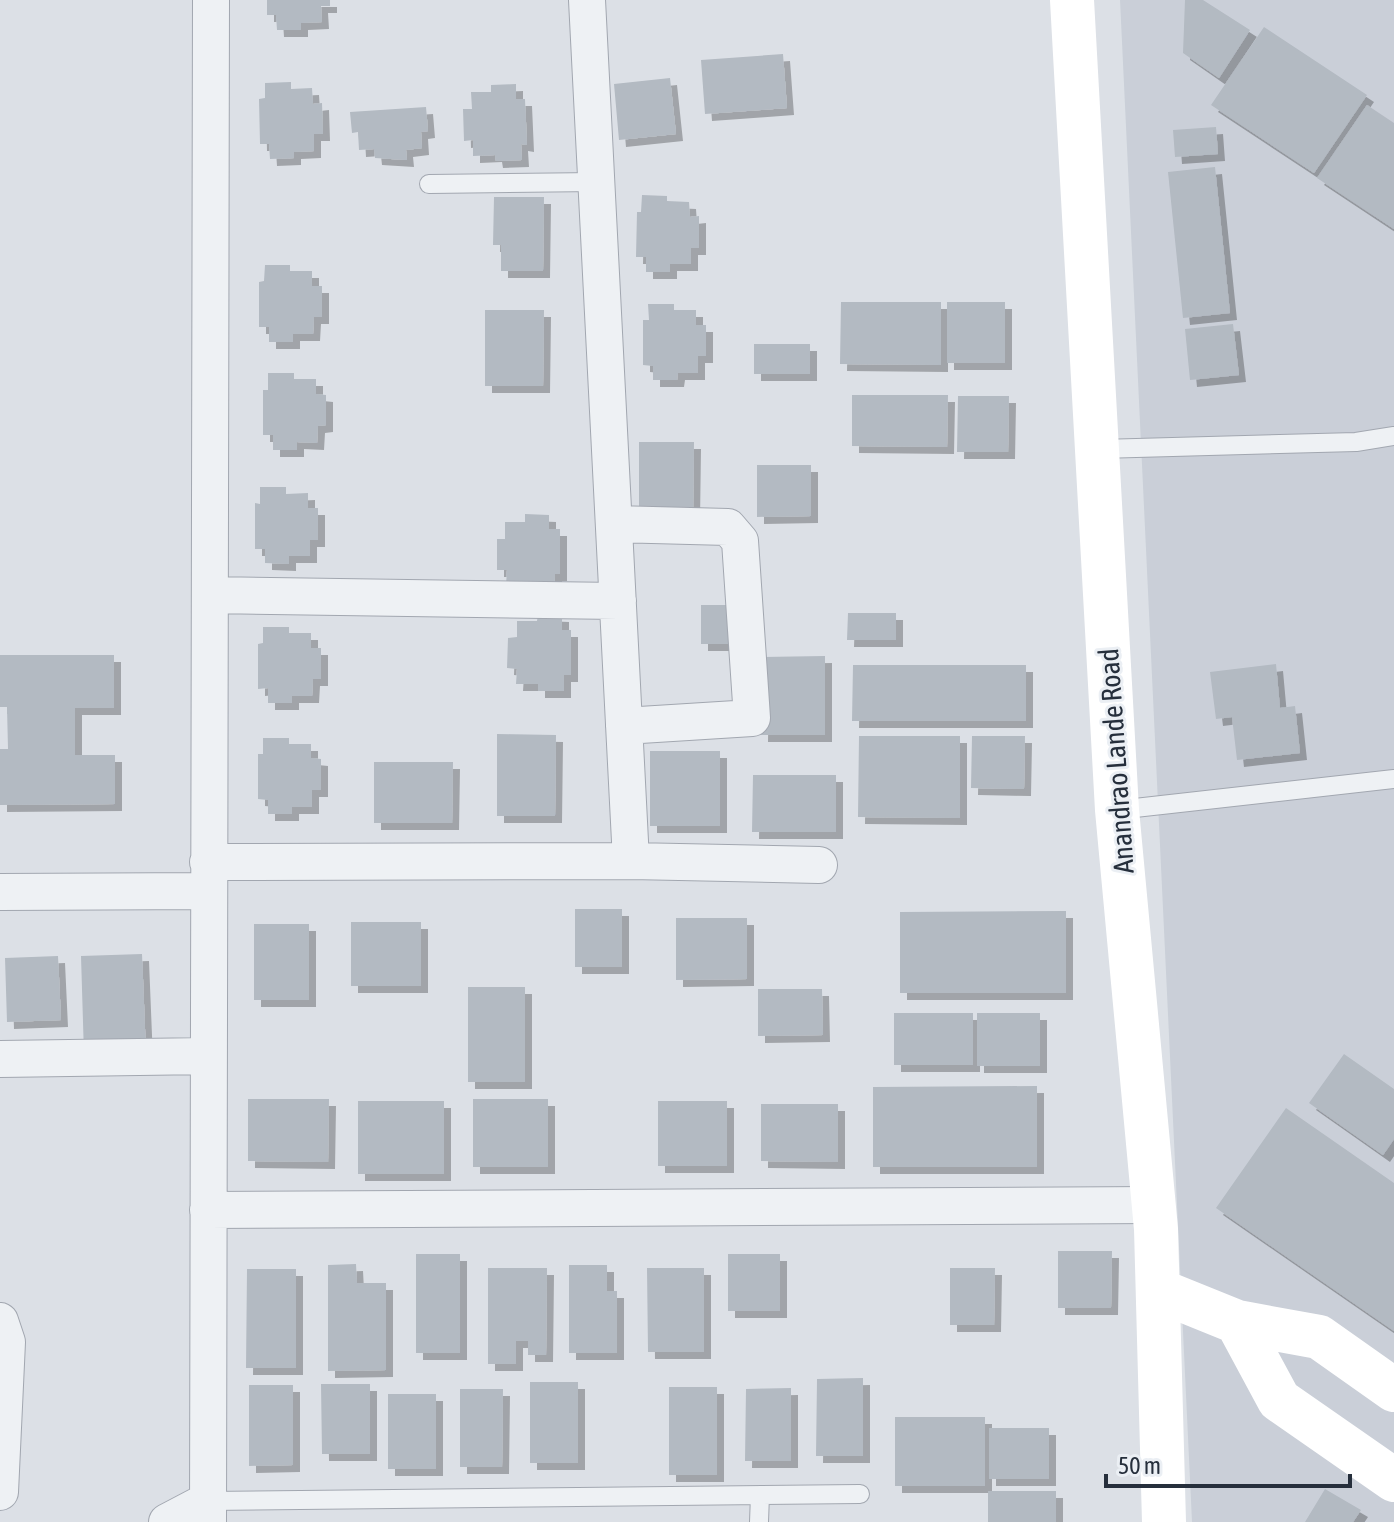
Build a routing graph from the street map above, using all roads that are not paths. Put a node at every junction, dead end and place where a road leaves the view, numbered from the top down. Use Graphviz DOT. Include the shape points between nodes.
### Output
graph roads {
  1 [pos="211,0"];
  2 [pos="587,0"];
  3 [pos="1072,0"];
  4 [pos="596,182"];
  5 [pos="429,184"];
  6 [pos="1394,436"];
  7 [pos="1100,449"];
  8 [pos="614,524"];
  9 [pos="210,595"];
  10 [pos="618,601"];
  11 [pos="624,726"];
  12 [pos="1394,779"];
  13 [pos="1117,810"];
  14 [pos="631,861"];
  15 [pos="819,865"];
  16 [pos="208,876"];
  17 [pos="0,892"];
  18 [pos="208,1056"];
  19 [pos="0,1059"];
  20 [pos="1154,1205"];
  21 [pos="208,1210"];
  22 [pos="1158,1290"];
  23 [pos="0,1321"];
  24 [pos="1237,1322"];
  25 [pos="1394,1390"];
  26 [pos="1394,1479"];
  27 [pos="0,1492"];
  28 [pos="860,1494"];
  29 [pos="760,1495"];
  30 [pos="208,1512"];
  31 [pos="167,1522"];
  32 [pos="759,1522"];
  33 [pos="1164,1522"];
  1 -- 9 [label="street"];
  2 -- 4 [label="street"];
  3 -- 7 [label="main road, Anandrao Lande Road"];
  4 -- 5 [label="lane"];
  4 -- 8 [label="street"];
  6 -- 7 [label="lane" via="1356,442"];
  7 -- 13 [label="main road, Anandrao Lande Road"];
  8 -- 10 [label="street"];
  8 -- 11 [label="street" via="728,527 740,541 752,718"];
  9 -- 10 [label="street"];
  9 -- 16 [label="street"];
  10 -- 11 [label="street"];
  11 -- 14 [label="street"];
  12 -- 13 [label="lane"];
  13 -- 20 [label="main road, Anandrao Lande Road"];
  14 -- 15 [label="street"];
  14 -- 16 [label="street"];
  16 -- 17 [label="street"];
  16 -- 18 [label="street"];
  18 -- 19 [label="street"];
  18 -- 21 [label="street"];
  20 -- 21 [label="street"];
  20 -- 22 [label="main road, Anandrao Lande Road"];
  21 -- 30 [label="street"];
  22 -- 24 [label="main road"];
  22 -- 33 [label="main road, Anandrao Lande Road"];
  23 -- 27 [label="street" via="7,1342"];
  24 -- 25 [label="main road" via="1319,1337"];
  24 -- 26 [label="main road" via="1279,1400"];
  28 -- 29 [label="lane"];
  29 -- 30 [label="lane"];
  29 -- 32 [label="lane"];
  30 -- 31 [label="street"];
}
